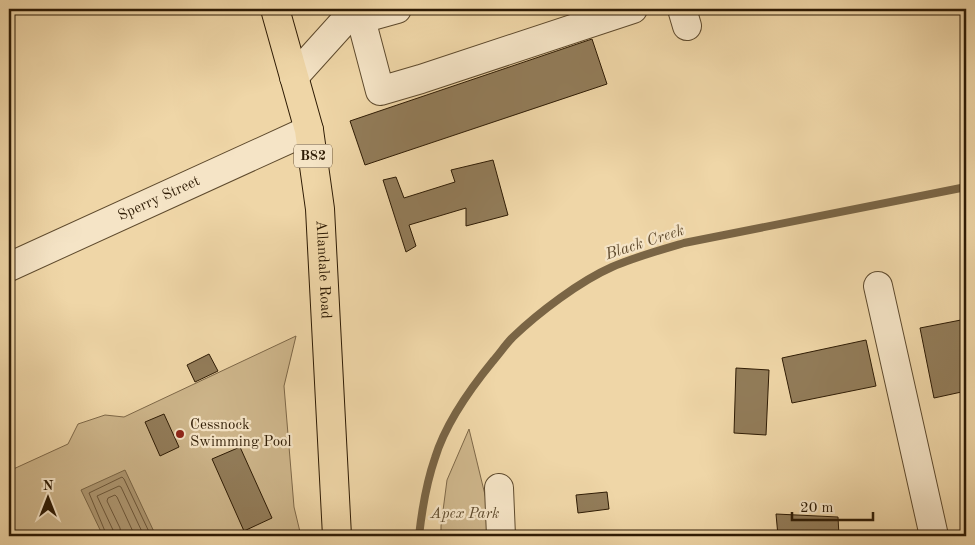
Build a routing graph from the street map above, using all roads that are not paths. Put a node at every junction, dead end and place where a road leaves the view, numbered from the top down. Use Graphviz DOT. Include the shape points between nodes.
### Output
graph roads {
  1 [pos="275,9"];
  2 [pos="397,9"];
  3 [pos="633,9"];
  4 [pos="352,15"];
  5 [pos="294,77"];
  6 [pos="309,130"];
  7 [pos="9,267"];
  8 [pos="878,286"];
  9 [pos="499,488"];
  10 [pos="338,536"];
  11 [pos="501,536"];
  12 [pos="934,536"];
  1 -- 5 [label="main road, Allandale Road / B82"];
  2 -- 4 [label="street"];
  3 -- 4 [label="street" via="380,91"];
  4 -- 5 [label="street"];
  5 -- 6 [label="main road, Allandale Road / B82"];
  6 -- 7 [label="street, Sperry Street"];
  6 -- 10 [label="main road, Allandale Road / B82" via="323,247"];
  8 -- 12 [label="street"];
  9 -- 11 [label="street"];
}
